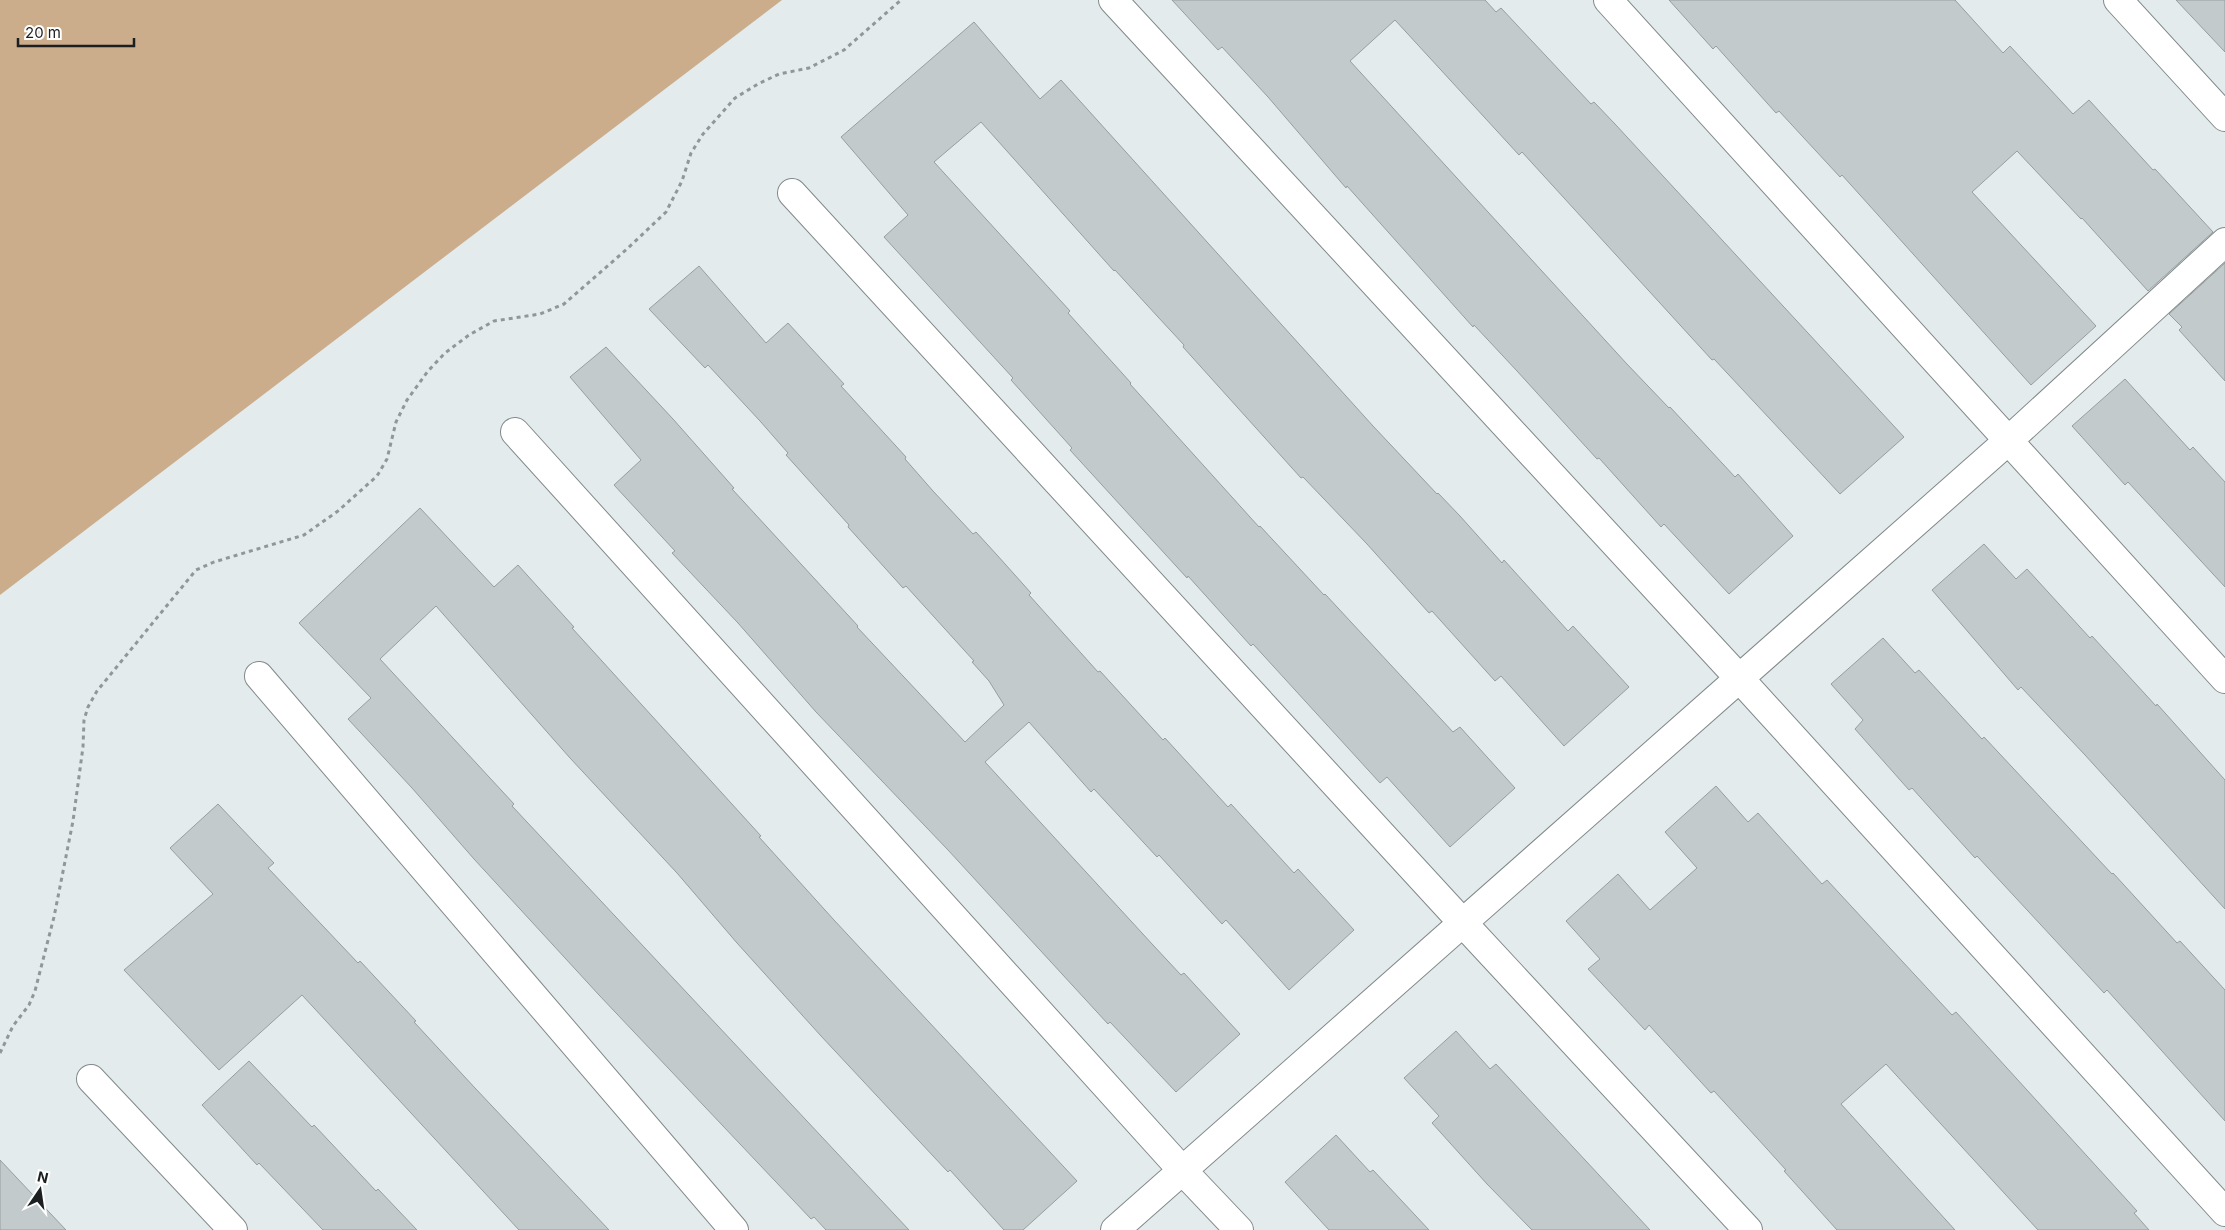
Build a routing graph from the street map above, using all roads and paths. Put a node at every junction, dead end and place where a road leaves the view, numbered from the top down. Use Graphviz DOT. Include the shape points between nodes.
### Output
graph roads {
  1 [pos="901,0"];
  2 [pos="1113,0"];
  3 [pos="1608,0"];
  4 [pos="2118,0"];
  5 [pos="2225,117"];
  6 [pos="792,193"];
  7 [pos="2225,242"];
  8 [pos="515,432"];
  9 [pos="2009,440"];
  10 [pos="259,676"];
  11 [pos="1739,678"];
  12 [pos="2225,679"];
  13 [pos="1462,922"];
  14 [pos="0,1053"];
  15 [pos="91,1079"];
  16 [pos="1182,1170"];
  17 [pos="2225,1212"];
  18 [pos="233,1230"];
  19 [pos="734,1230"];
  20 [pos="1115,1230"];
  21 [pos="1239,1230"];
  22 [pos="1748,1230"];
  1 -- 14 [label="path" via="844,50 808,68 780,74 735,98 691,153 682,181 666,212 564,304 540,314 494,321 444,354 407,400 396,422 387,459 376,476 338,512 304,535 196,570 177,592 97,691 88,707 54,917 35,991"];
  2 -- 11 [label="street"];
  3 -- 9 [label="street"];
  4 -- 5 [label="street"];
  6 -- 13 [label="street"];
  7 -- 9 [label="street"];
  8 -- 16 [label="street"];
  9 -- 11 [label="street"];
  9 -- 12 [label="street"];
  10 -- 19 [label="street"];
  11 -- 13 [label="street"];
  11 -- 17 [label="street"];
  13 -- 16 [label="street"];
  13 -- 22 [label="street"];
  15 -- 18 [label="street"];
  16 -- 20 [label="street"];
  16 -- 21 [label="street"];
}
